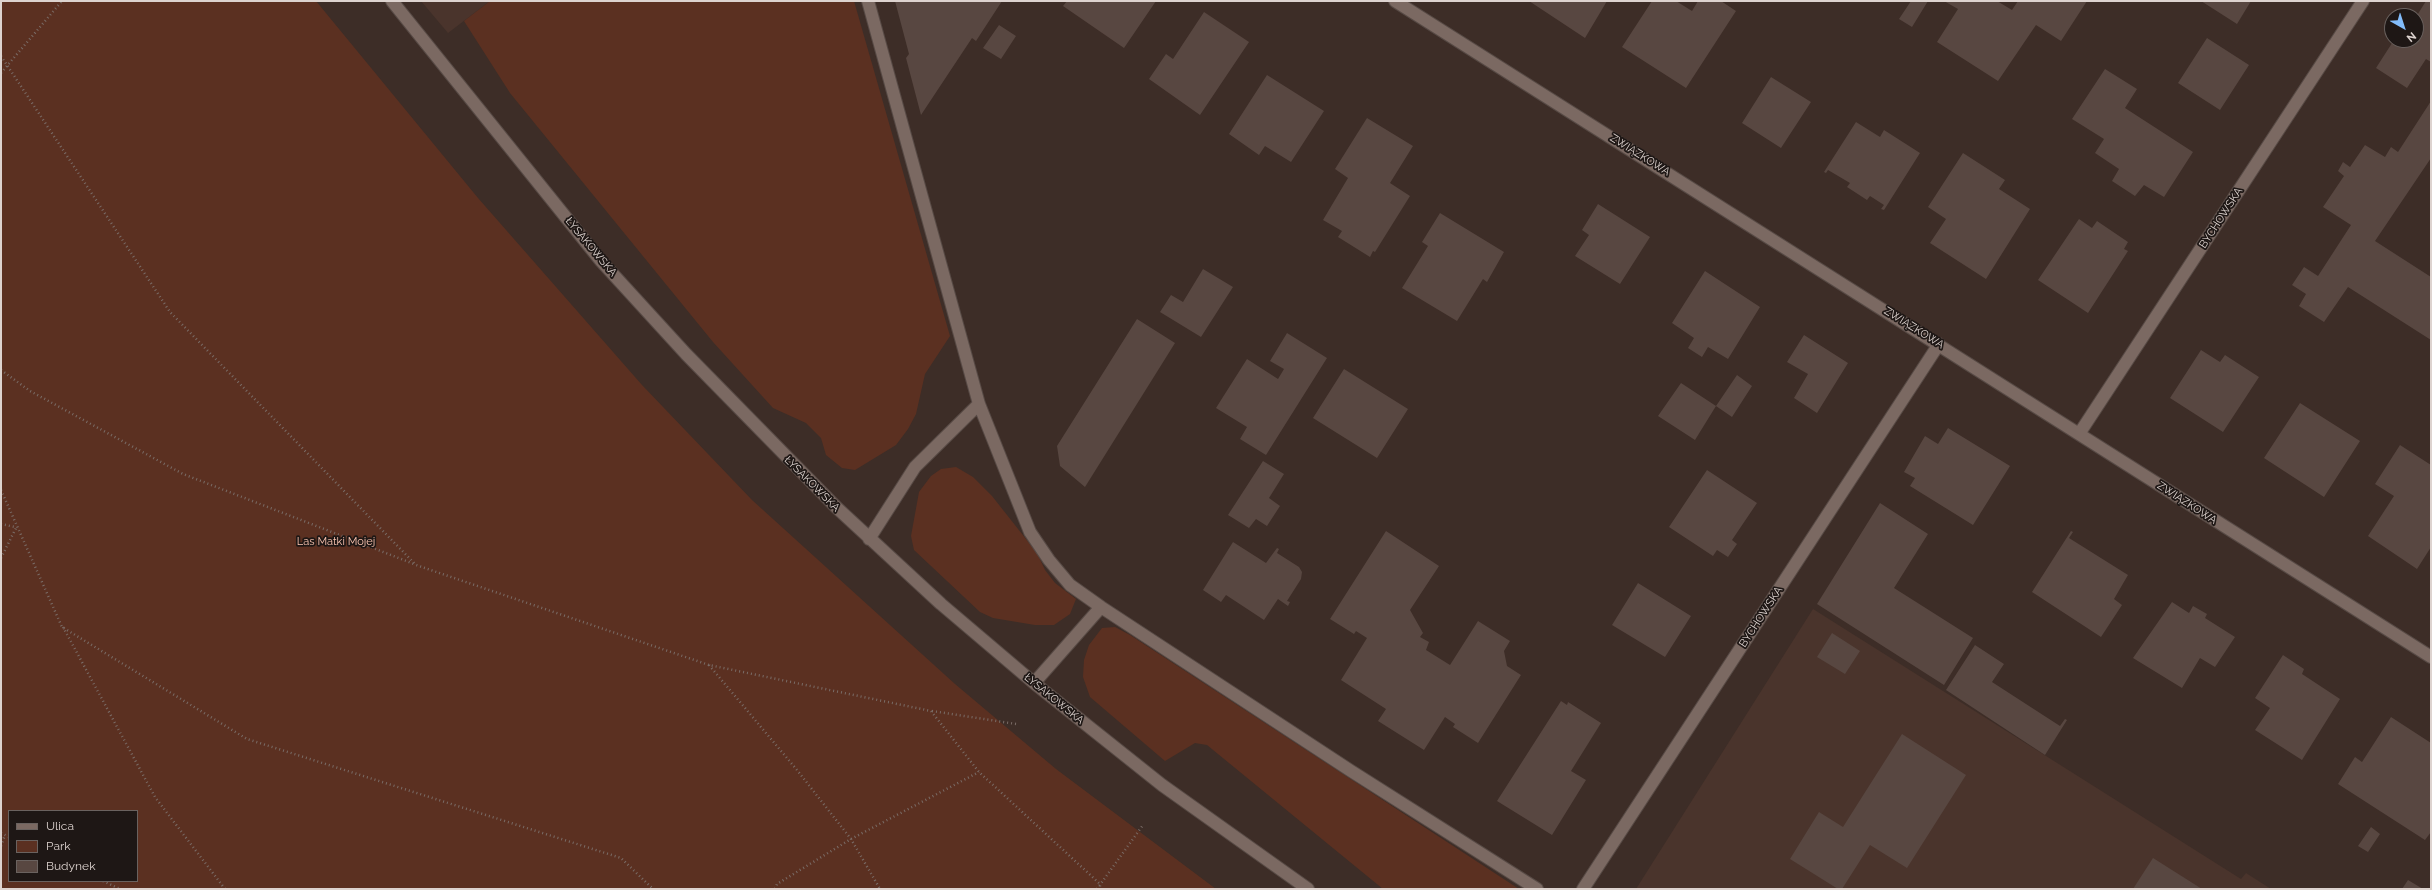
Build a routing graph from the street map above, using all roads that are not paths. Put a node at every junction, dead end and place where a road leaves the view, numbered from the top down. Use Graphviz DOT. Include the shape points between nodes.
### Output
graph roads {
  1 [pos="392,1"];
  2 [pos="868,1"];
  3 [pos="1395,1"];
  4 [pos="2363,1"];
  5 [pos="1939,344"];
  6 [pos="979,404"];
  7 [pos="2079,434"];
  8 [pos="869,539"];
  9 [pos="1101,607"];
  10 [pos="2431,657"];
  11 [pos="1034,682"];
  12 [pos="1308,889"];
  13 [pos="1537,889"];
  14 [pos="1583,889"];
  1 -- 8 [label="street, ŁYSAKOWSKA" via="607,267 756,428"];
  2 -- 6 [label="street"];
  3 -- 5 [label="street, ZWIĄZKOWA"];
  4 -- 7 [label="street, BYCHOWSKA"];
  5 -- 7 [label="street, ZWIĄZKOWA"];
  5 -- 14 [label="street, BYCHOWSKA"];
  6 -- 8 [label="street" via="915,466"];
  6 -- 9 [label="street" via="1030,532 1070,585"];
  7 -- 10 [label="street, ZWIĄZKOWA"];
  8 -- 11 [label="street, ŁYSAKOWSKA"];
  9 -- 11 [label="street"];
  9 -- 13 [label="street"];
  11 -- 12 [label="street, ŁYSAKOWSKA" via="1162,785"];
}
